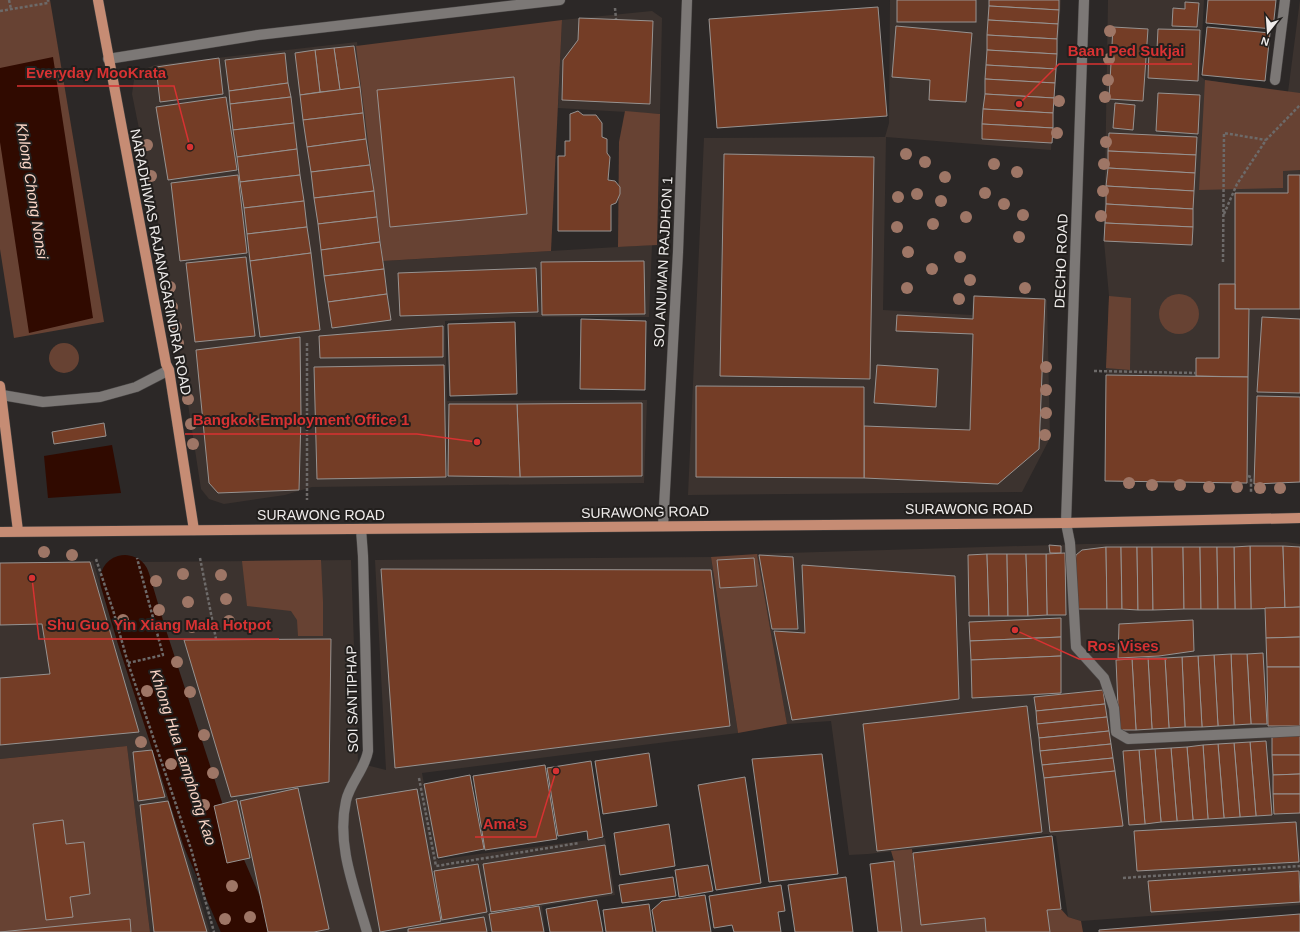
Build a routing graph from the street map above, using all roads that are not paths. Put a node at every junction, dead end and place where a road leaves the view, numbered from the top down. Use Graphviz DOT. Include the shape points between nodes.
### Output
graph roads {
  1 [pos="98,0"];
  2 [pos="560,0"];
  3 [pos="687,0"];
  4 [pos="1084,0"];
  5 [pos="1286,0"];
  6 [pos="108,59"];
  7 [pos="1275,80"];
  8 [pos="169,370"];
  9 [pos="1,391"];
  10 [pos="1297,519"];
  11 [pos="1066,523"];
  12 [pos="663,526"];
  13 [pos="361,529"];
  14 [pos="194,530"];
  15 [pos="18,531"];
  16 [pos="0,532"];
  17 [pos="1300,731"];
  18 [pos="367,932"];
  1 -- 6 [label="main road, NARADHIWAS RAJANAGARINDRA ROAD"];
  2 -- 6 [label="street" via="258,35"];
  3 -- 12 [label="street, SOI ANUMAN RAJDHON 1" via="678,252"];
  4 -- 11 [label="street, DECHO ROAD"];
  5 -- 7 [label="street"];
  6 -- 8 [label="main road, NARADHIWAS RAJANAGARINDRA ROAD"];
  8 -- 9 [label="street" via="136,387 100,397 43,402"];
  8 -- 14 [label="main road, NARADHIWAS RAJANAGARINDRA ROAD"];
  9 -- 15 [label="main road"];
  10 -- 11 [label="main road, SURAWONG ROAD"];
  11 -- 12 [label="main road, SURAWONG ROAD"];
  11 -- 17 [label="street, DECHO ROAD" via="1070,543 1076,647 1104,678 1114,708 1116,732 1128,739"];
  12 -- 13 [label="main road, SURAWONG ROAD"];
  13 -- 14 [label="main road, SURAWONG ROAD"];
  13 -- 18 [label="street, SOI SANTIPHAP" via="368,751 367,760 346,799 342,821 346,862"];
  14 -- 15 [label="main road, SURAWONG ROAD"];
  15 -- 16 [label="main road, SURAWONG ROAD"];
}
